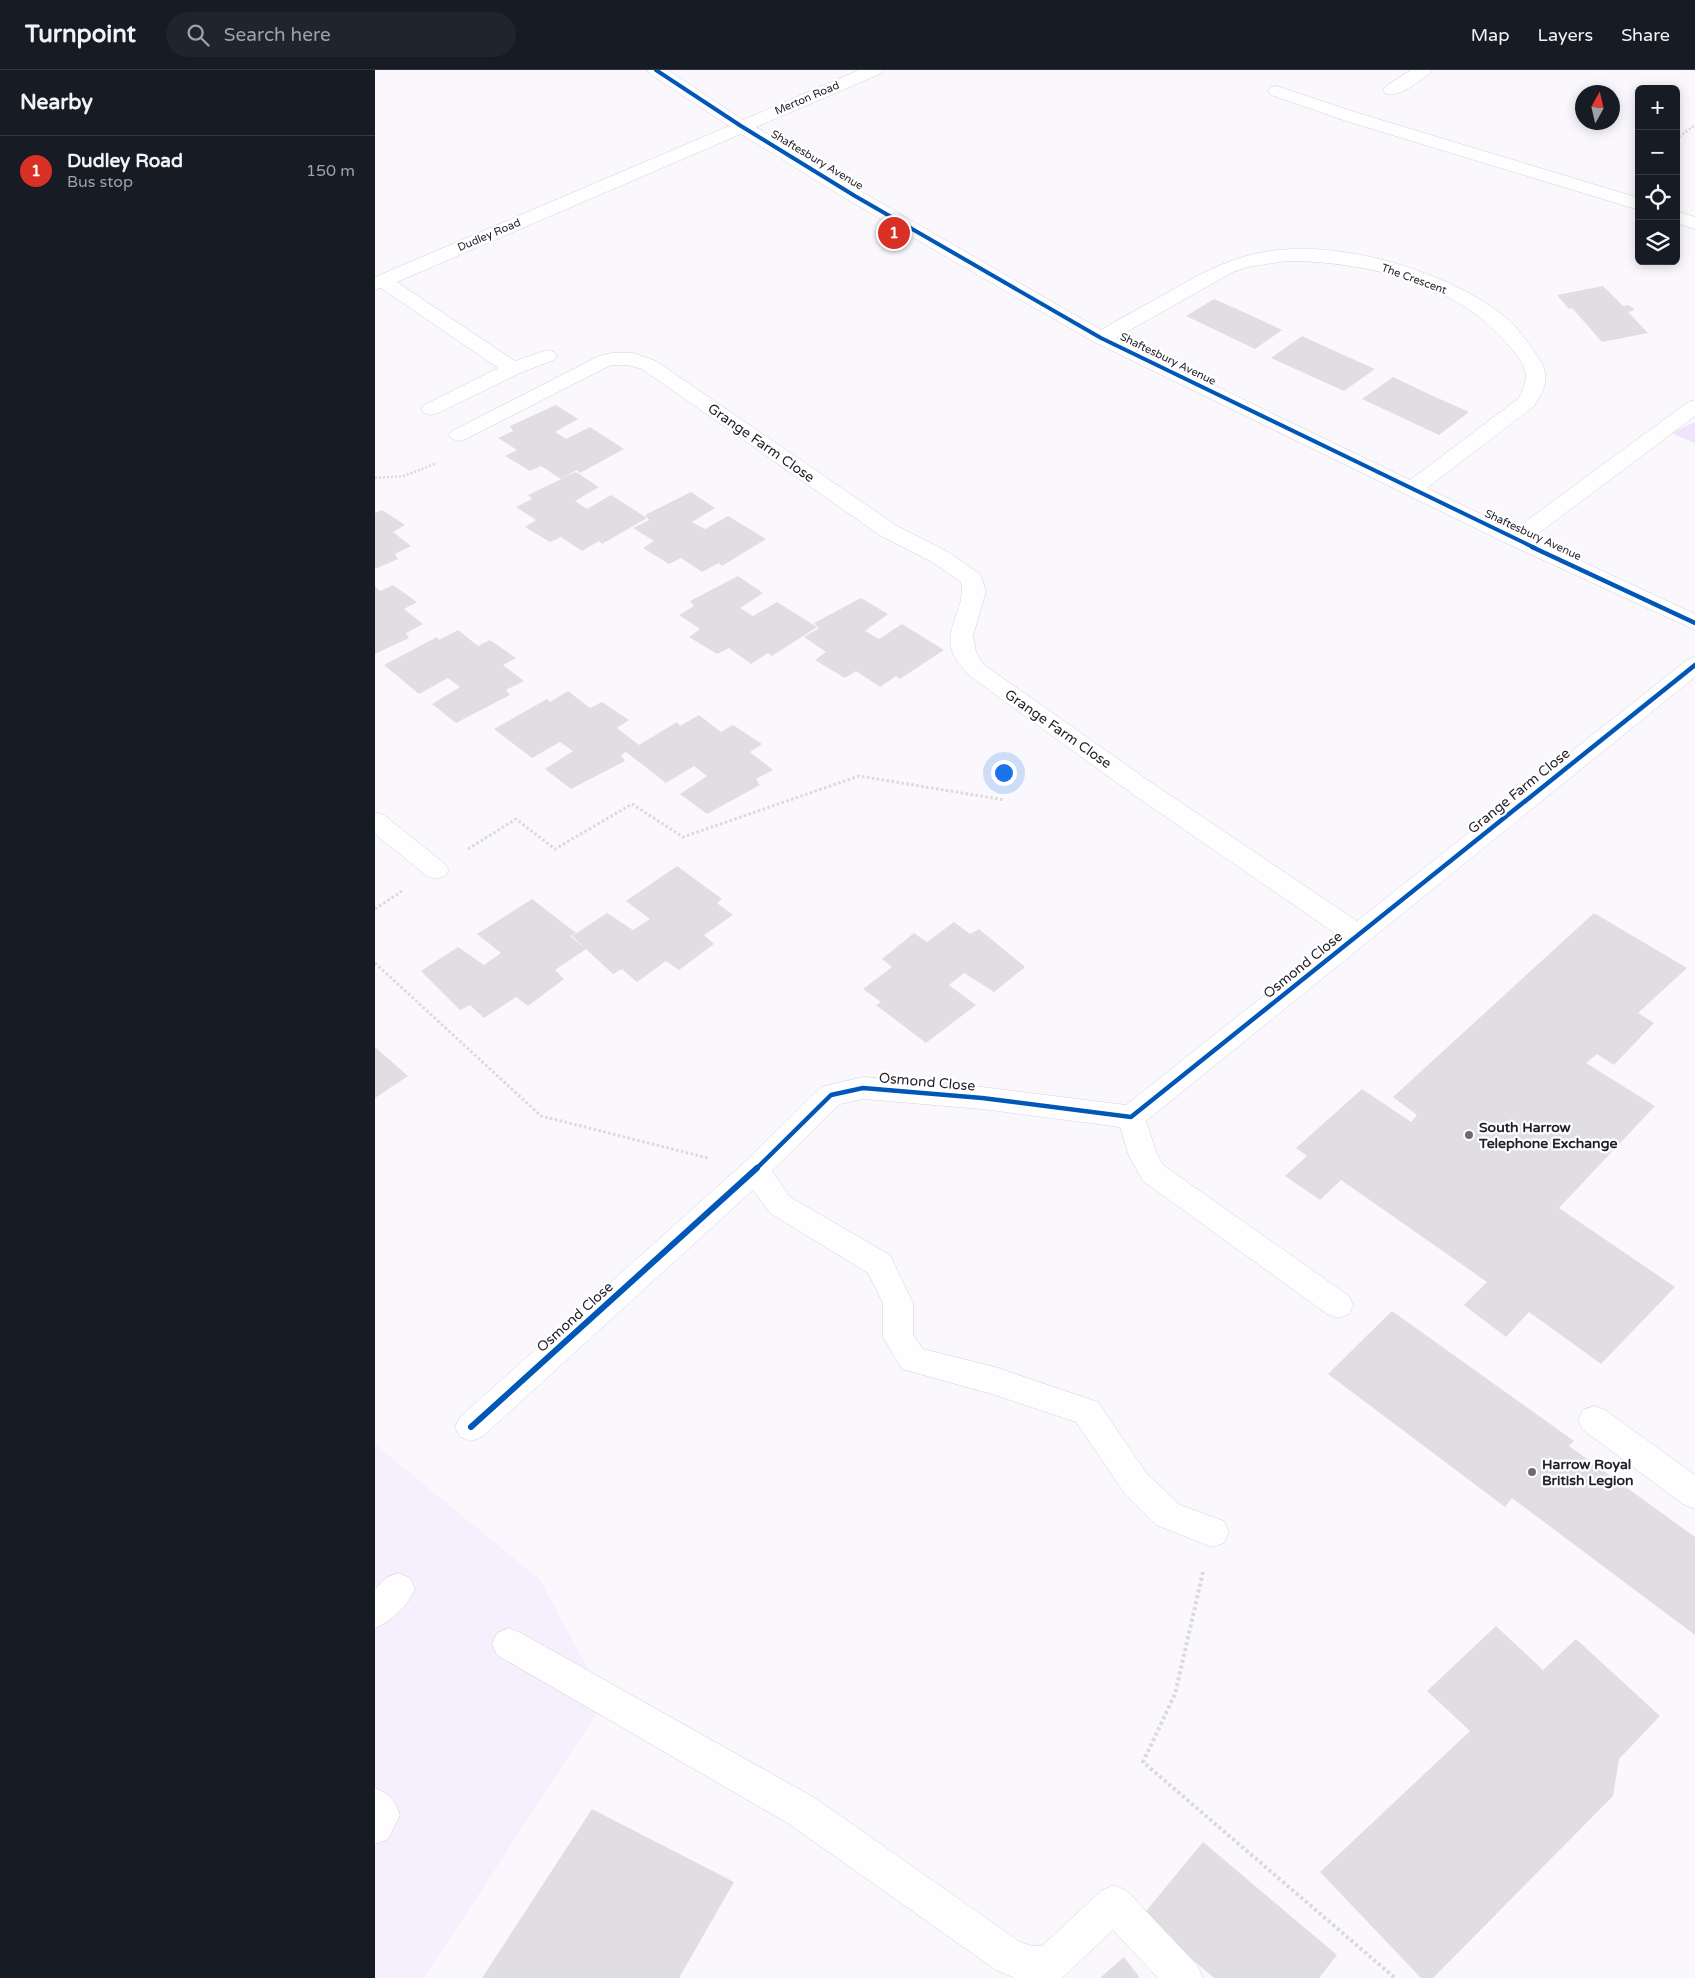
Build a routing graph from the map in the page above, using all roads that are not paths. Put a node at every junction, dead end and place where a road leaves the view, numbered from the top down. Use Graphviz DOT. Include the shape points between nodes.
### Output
graph roads {
  1 [pos="656,70"];
  2 [pos="874,70"];
  3 [pos="1423,70"];
  4 [pos="1392,90"];
  5 [pos="1277,91"];
  6 [pos="741,126"];
  7 [pos="1635,203"];
  8 [pos="1680,218"];
  9 [pos="1695,223"];
  10 [pos="379,282"];
  11 [pos="1101,338"];
  12 [pos="547,356"];
  13 [pos="513,369"];
  14 [pos="1695,406"];
  15 [pos="431,409"];
  16 [pos="459,435"];
  17 [pos="1413,488"];
  18 [pos="1516,539"];
  19 [pos="1695,623"];
  20 [pos="1695,665"];
  21 [pos="375,821"];
  22 [pos="435,870"];
  23 [pos="1358,935"];
  24 [pos="1131,1117"];
  25 [pos="755,1170"];
  26 [pos="1338,1305"];
  27 [pos="1594,1420"];
  28 [pos="471,1427"];
  29 [pos="1695,1494"];
  30 [pos="1212,1532"];
  31 [pos="398,1589"];
  32 [pos="375,1612"];
  33 [pos="509,1644"];
  34 [pos="375,1806"];
  35 [pos="375,1826"];
  36 [pos="1184,1978"];
  1 -- 6 [label="street, Shaftesbury Avenue"];
  2 -- 6 [label="street, Merton Road"];
  3 -- 4 [label="street"];
  5 -- 7 [label="street"];
  6 -- 10 [label="street, Dudley Road"];
  6 -- 11 [label="street, Shaftesbury Avenue"];
  8 -- 9 [label="street"];
  10 -- 13 [label="street"];
  11 -- 17 [label="street, Shaftesbury Avenue"];
  11 -- 17 [label="street, The Crescent" via="1218,272 1250,260 1287,254 1371,263 1470,300 1504,326 1524,351 1536,367 1536,386 1527,402"];
  12 -- 13 [label="street"];
  13 -- 15 [label="street"];
  14 -- 18 [label="street"];
  16 -- 23 [label="street, Grange Farm Close" via="606,360 621,357 637,359 889,531 940,557 972,579 975,591 961,636 964,652 975,669 1143,789"];
  17 -- 18 [label="street, Shaftesbury Avenue"];
  18 -- 19 [label="street, Shaftesbury Avenue"];
  20 -- 23 [label="street, Grange Farm Close"];
  21 -- 22 [label="street"];
  23 -- 24 [label="street, Osmond Close"];
  24 -- 25 [label="street, Osmond Close" via="982,1098 863,1088 831,1095"];
  24 -- 26 [label="street" via="1143,1156 1153,1173"];
  25 -- 28 [label="street, Osmond Close"];
  25 -- 30 [label="street" via="781,1205 879,1264 899,1302 899,1337 913,1360 995,1381 1087,1412 1136,1484 1168,1515"];
  27 -- 29 [label="street"];
  31 -- 32 [label="street"];
  33 -- 36 [label="street" via="802,1811 1009,1957 1032,1965 1050,1964 1114,1904"];
  34 -- 35 [label="street" via="383,1814"];
}
